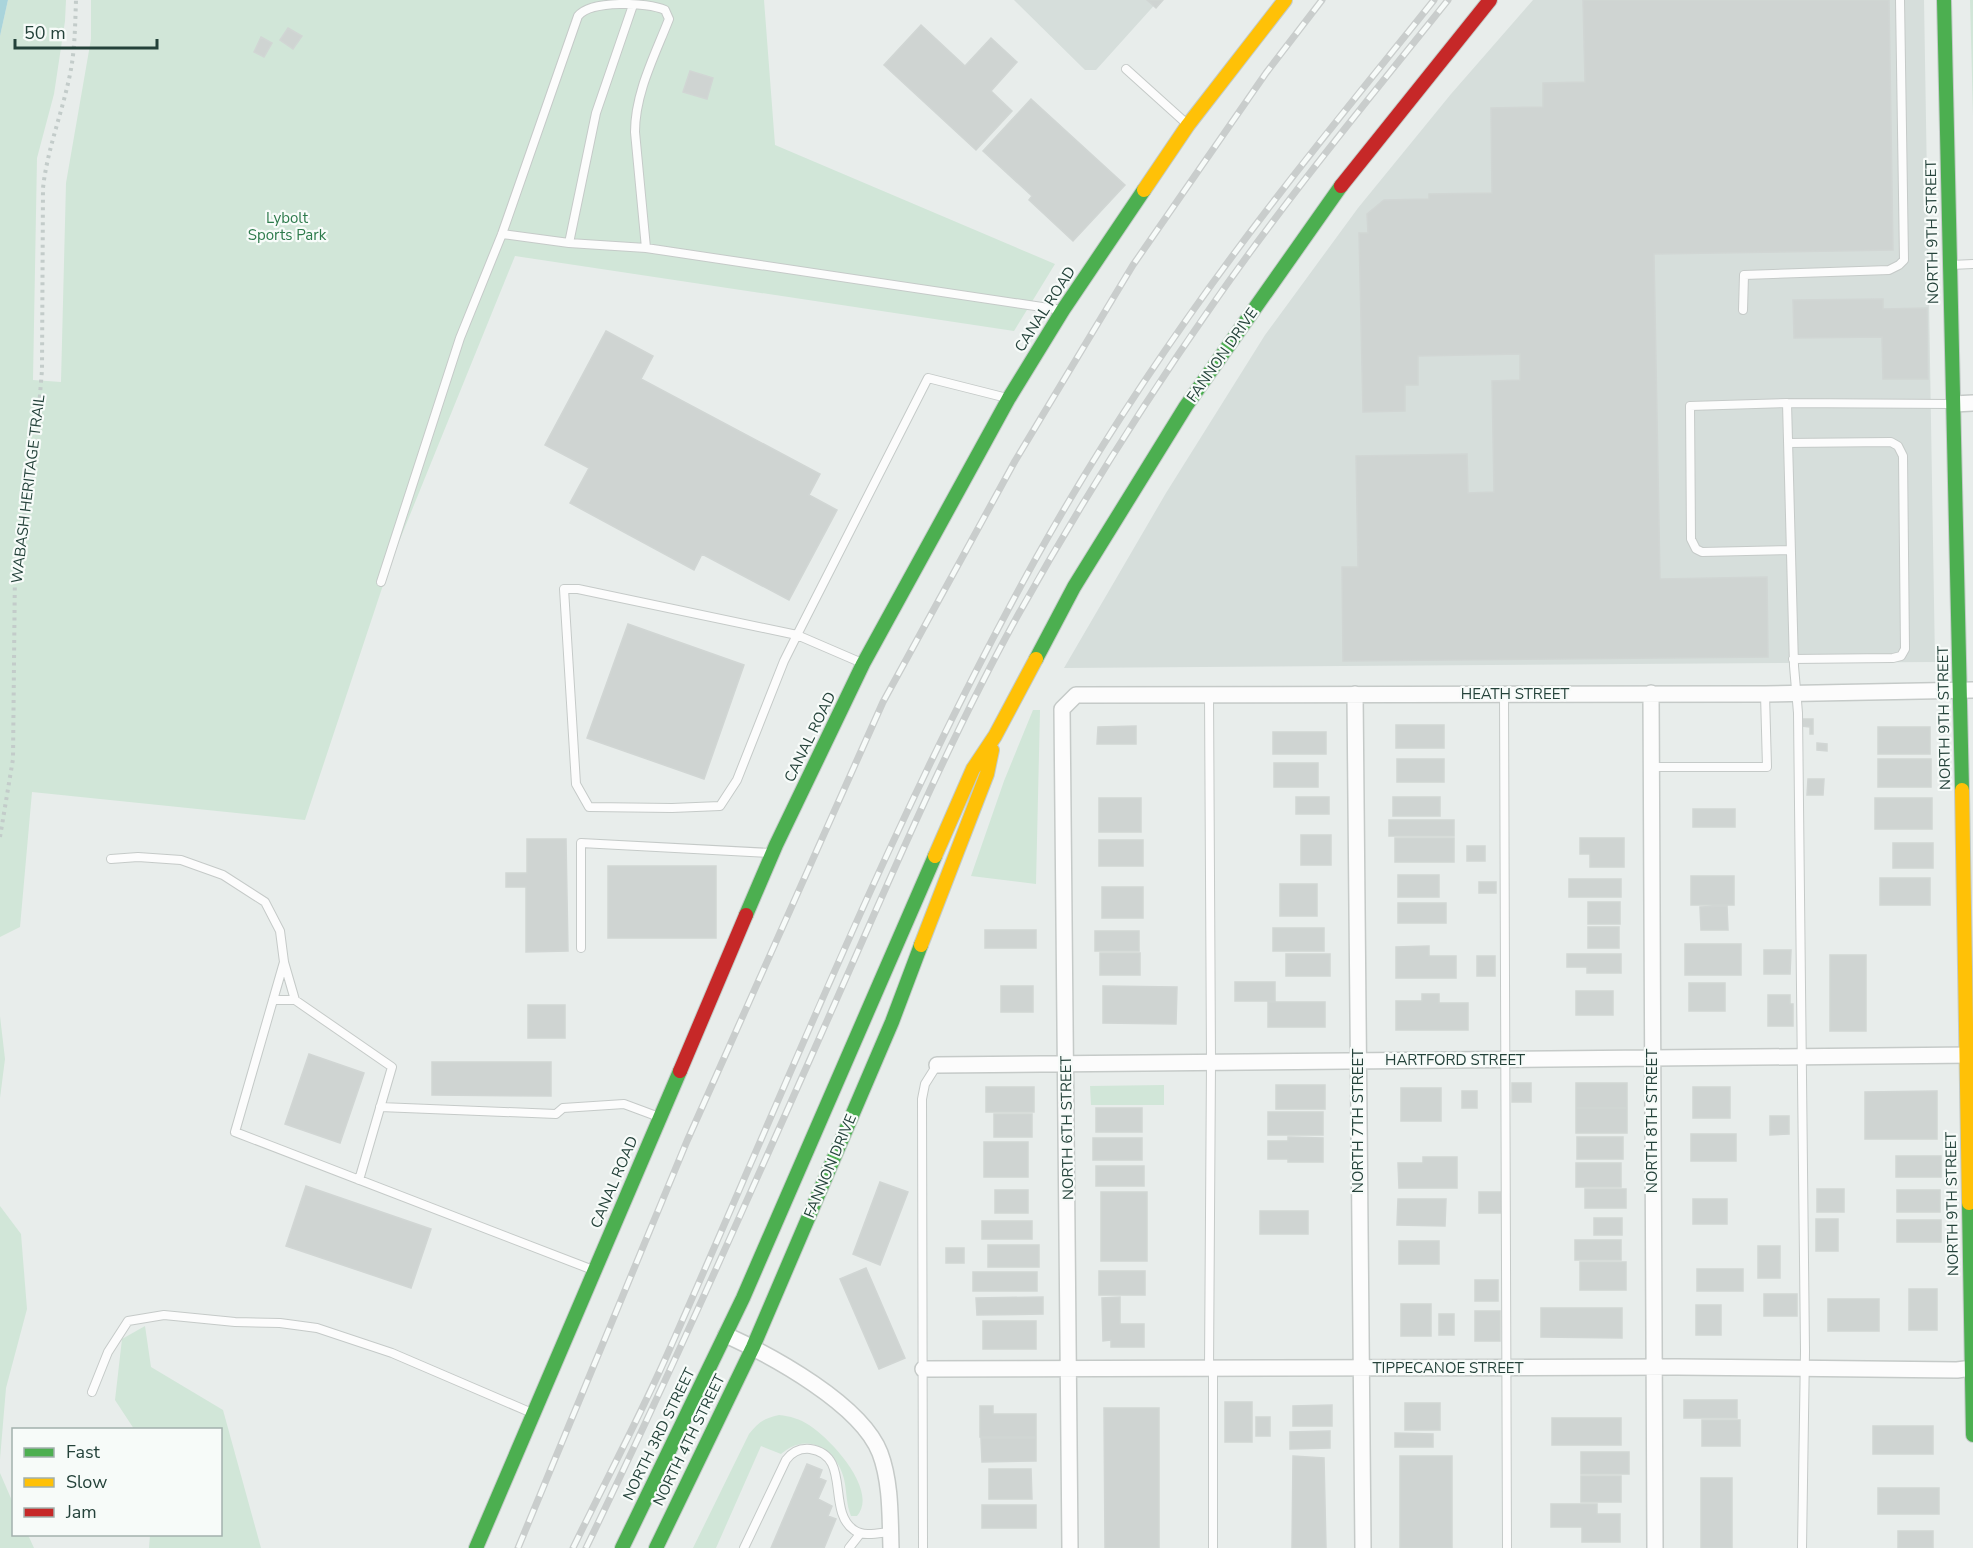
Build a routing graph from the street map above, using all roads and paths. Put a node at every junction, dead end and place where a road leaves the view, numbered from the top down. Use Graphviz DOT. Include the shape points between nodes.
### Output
graph roads {
  1 [pos="76,0"];
  2 [pos="1285,0"];
  3 [pos="1490,0"];
  4 [pos="1900,0"];
  5 [pos="1944,0"];
  6 [pos="633,5"];
  7 [pos="1126,69"];
  8 [pos="1188,125"];
  9 [pos="502,234"];
  10 [pos="570,243"];
  11 [pos="646,248"];
  12 [pos="1973,264"];
  13 [pos="1949,265"];
  14 [pos="1063,310"];
  15 [pos="1743,310"];
  16 [pos="1009,398"];
  17 [pos="1787,403"];
  18 [pos="1973,403"];
  19 [pos="1954,404"];
  20 [pos="1788,443"];
  21 [pos="1790,550"];
  22 [pos="381,582"];
  23 [pos="797,634"];
  24 [pos="1793,659"];
  25 [pos="863,664"];
  26 [pos="1966,690"];
  27 [pos="1504,693"];
  28 [pos="1651,693"];
  29 [pos="1797,693"];
  30 [pos="1209,694"];
  31 [pos="1355,694"];
  32 [pos="1765,694"];
  33 [pos="1062,709"];
  34 [pos="995,736"];
  35 [pos="1651,767"];
  36 [pos="0,837"];
  37 [pos="773,853"];
  38 [pos="111,860"];
  39 [pos="581,948"];
  40 [pos="284,962"];
  41 [pos="273,1000"];
  42 [pos="295,1000"];
  43 [pos="1970,1055"];
  44 [pos="1801,1058"];
  45 [pos="1652,1059"];
  46 [pos="1506,1060"];
  47 [pos="1358,1061"];
  48 [pos="1211,1062"];
  49 [pos="1066,1064"];
  50 [pos="937,1065"];
  51 [pos="380,1107"];
  52 [pos="660,1117"];
  53 [pos="359,1180"];
  54 [pos="594,1271"];
  55 [pos="726,1335"];
  56 [pos="753,1347"];
  57 [pos="1653,1367"];
  58 [pos="1069,1368"];
  59 [pos="1211,1368"];
  60 [pos="1360,1368"];
  61 [pos="1506,1368"];
  62 [pos="1805,1368"];
  63 [pos="1972,1368"];
  64 [pos="923,1369"];
  65 [pos="92,1392"];
  66 [pos="533,1413"];
  67 [pos="1973,1435"];
  68 [pos="890,1532"];
  69 [pos="860,1534"];
  70 [pos="476,1548"];
  71 [pos="622,1548"];
  72 [pos="656,1548"];
  73 [pos="744,1548"];
  74 [pos="849,1548"];
  75 [pos="891,1548"];
  76 [pos="923,1548"];
  77 [pos="1070,1548"];
  78 [pos="1213,1548"];
  79 [pos="1363,1548"];
  80 [pos="1507,1548"];
  81 [pos="1655,1548"];
  82 [pos="1802,1548"];
  1 -- 36 [label="path, WABASH HERITAGE TRAIL" via="74,50 43,188 42,370 35,456 15,566 13,759"];
  2 -- 8 [label="main road, CANAL ROAD"];
  3 -- 34 [label="main road, FANNON DRIVE" via="1350,173 1186,406 1074,587"];
  4 -- 15 [label="lane" via="1904,260 1889,270 1744,275"];
  5 -- 13 [label="main road, NORTH 9TH STREET"];
  6 -- 9 [label="lane" via="591,6 578,16"];
  6 -- 10 [label="lane" via="596,112"];
  6 -- 11 [label="lane" via="656,6 665,10 669,19 635,114"];
  7 -- 8 [label="lane"];
  8 -- 14 [label="main road, CANAL ROAD"];
  9 -- 10 [label="lane"];
  9 -- 22 [label="lane" via="460,338"];
  10 -- 11 [label="lane"];
  11 -- 14 [label="lane"];
  12 -- 13 [label="lane"];
  13 -- 19 [label="main road, NORTH 9TH STREET"];
  14 -- 16 [label="main road, CANAL ROAD"];
  16 -- 23 [label="lane" via="928,378"];
  16 -- 25 [label="main road, CANAL ROAD"];
  17 -- 19 [label="lane"];
  17 -- 20 [label="lane"];
  17 -- 21 [label="lane" via="1690,406 1691,539 1702,552"];
  18 -- 19 [label="street"];
  19 -- 26 [label="main road, NORTH 9TH STREET"];
  20 -- 21 [label="lane"];
  20 -- 24 [label="lane" via="1891,442 1898,446 1902,456 1905,650 1893,658"];
  21 -- 24 [label="lane"];
  23 -- 23 [label="lane" via="564,589 576,784 589,807 720,806 737,780"];
  23 -- 25 [label="lane"];
  24 -- 29 [label="lane"];
  25 -- 37 [label="main road, CANAL ROAD"];
  26 -- 29 [label="street, HEATH STREET"];
  26 -- 43 [label="main road, NORTH 9TH STREET"];
  27 -- 28 [label="street, HEATH STREET"];
  27 -- 31 [label="street, HEATH STREET"];
  27 -- 46 [label="lane"];
  28 -- 32 [label="street, HEATH STREET"];
  28 -- 35 [label="street, NORTH 8TH STREET"];
  29 -- 32 [label="street, HEATH STREET"];
  29 -- 44 [label="lane"];
  30 -- 31 [label="street, HEATH STREET"];
  30 -- 33 [label="street, HEATH STREET" via="1076,695"];
  30 -- 48 [label="lane"];
  31 -- 47 [label="street, NORTH 7TH STREET"];
  32 -- 35 [label="lane" via="1767,767"];
  33 -- 49 [label="street, NORTH 6TH STREET"];
  34 -- 55 [label="main road, FANNON DRIVE" via="972,770"];
  34 -- 56 [label="main road, FANNON DRIVE" via="987,774 892,1022"];
  35 -- 45 [label="street, NORTH 8TH STREET"];
  37 -- 39 [label="lane" via="581,843"];
  37 -- 52 [label="main road, CANAL ROAD"];
  38 -- 40 [label="lane" via="181,860 223,875 265,902 280,931"];
  40 -- 41 [label="lane"];
  40 -- 42 [label="lane"];
  41 -- 42 [label="lane"];
  41 -- 53 [label="lane" via="235,1132"];
  42 -- 51 [label="lane" via="392,1067"];
  43 -- 44 [label="street, HARTFORD STREET"];
  43 -- 63 [label="main road, NORTH 9TH STREET"];
  44 -- 45 [label="street, HARTFORD STREET"];
  44 -- 62 [label="lane"];
  45 -- 46 [label="street, HARTFORD STREET"];
  45 -- 57 [label="street, NORTH 8TH STREET"];
  46 -- 47 [label="street, HARTFORD STREET"];
  46 -- 61 [label="lane"];
  47 -- 48 [label="street, HARTFORD STREET"];
  47 -- 60 [label="street, NORTH 7TH STREET"];
  48 -- 49 [label="street, HARTFORD STREET"];
  48 -- 59 [label="lane"];
  49 -- 50 [label="street, HARTFORD STREET"];
  49 -- 58 [label="street, NORTH 6TH STREET"];
  50 -- 64 [label="lane" via="925,1084 922,1099"];
  51 -- 52 [label="lane" via="556,1114 563,1108 624,1104"];
  51 -- 53 [label="lane"];
  52 -- 54 [label="main road, CANAL ROAD"];
  53 -- 54 [label="lane"];
  54 -- 66 [label="main road, CANAL ROAD"];
  55 -- 56 [label="street"];
  55 -- 71 [label="main road, NORTH 3RD STREET"];
  56 -- 68 [label="street" via="846,1408 868,1431 880,1453 887,1484"];
  56 -- 72 [label="main road, NORTH 4TH STREET"];
  57 -- 61 [label="street, TIPPECANOE STREET"];
  57 -- 62 [label="street, TIPPECANOE STREET"];
  57 -- 81 [label="street, NORTH 8TH STREET"];
  58 -- 59 [label="street, TIPPECANOE STREET"];
  58 -- 64 [label="street, TIPPECANOE STREET"];
  58 -- 77 [label="street, NORTH 6TH STREET"];
  59 -- 60 [label="street, TIPPECANOE STREET"];
  59 -- 78 [label="lane"];
  60 -- 61 [label="street, TIPPECANOE STREET"];
  60 -- 79 [label="street, NORTH 7TH STREET"];
  61 -- 80 [label="lane"];
  62 -- 63 [label="street, TIPPECANOE STREET"];
  62 -- 82 [label="lane"];
  63 -- 67 [label="main road, NORTH 9TH STREET"];
  64 -- 76 [label="lane"];
  65 -- 66 [label="lane" via="108,1352 128,1321 164,1315 317,1328 392,1353"];
  66 -- 70 [label="main road, CANAL ROAD"];
  68 -- 69 [label="lane"];
  68 -- 75 [label="street"];
  69 -- 73 [label="lane" via="842,1518 836,1476 829,1458 814,1450 800,1450 786,1460"];
  69 -- 74 [label="lane"];
}
